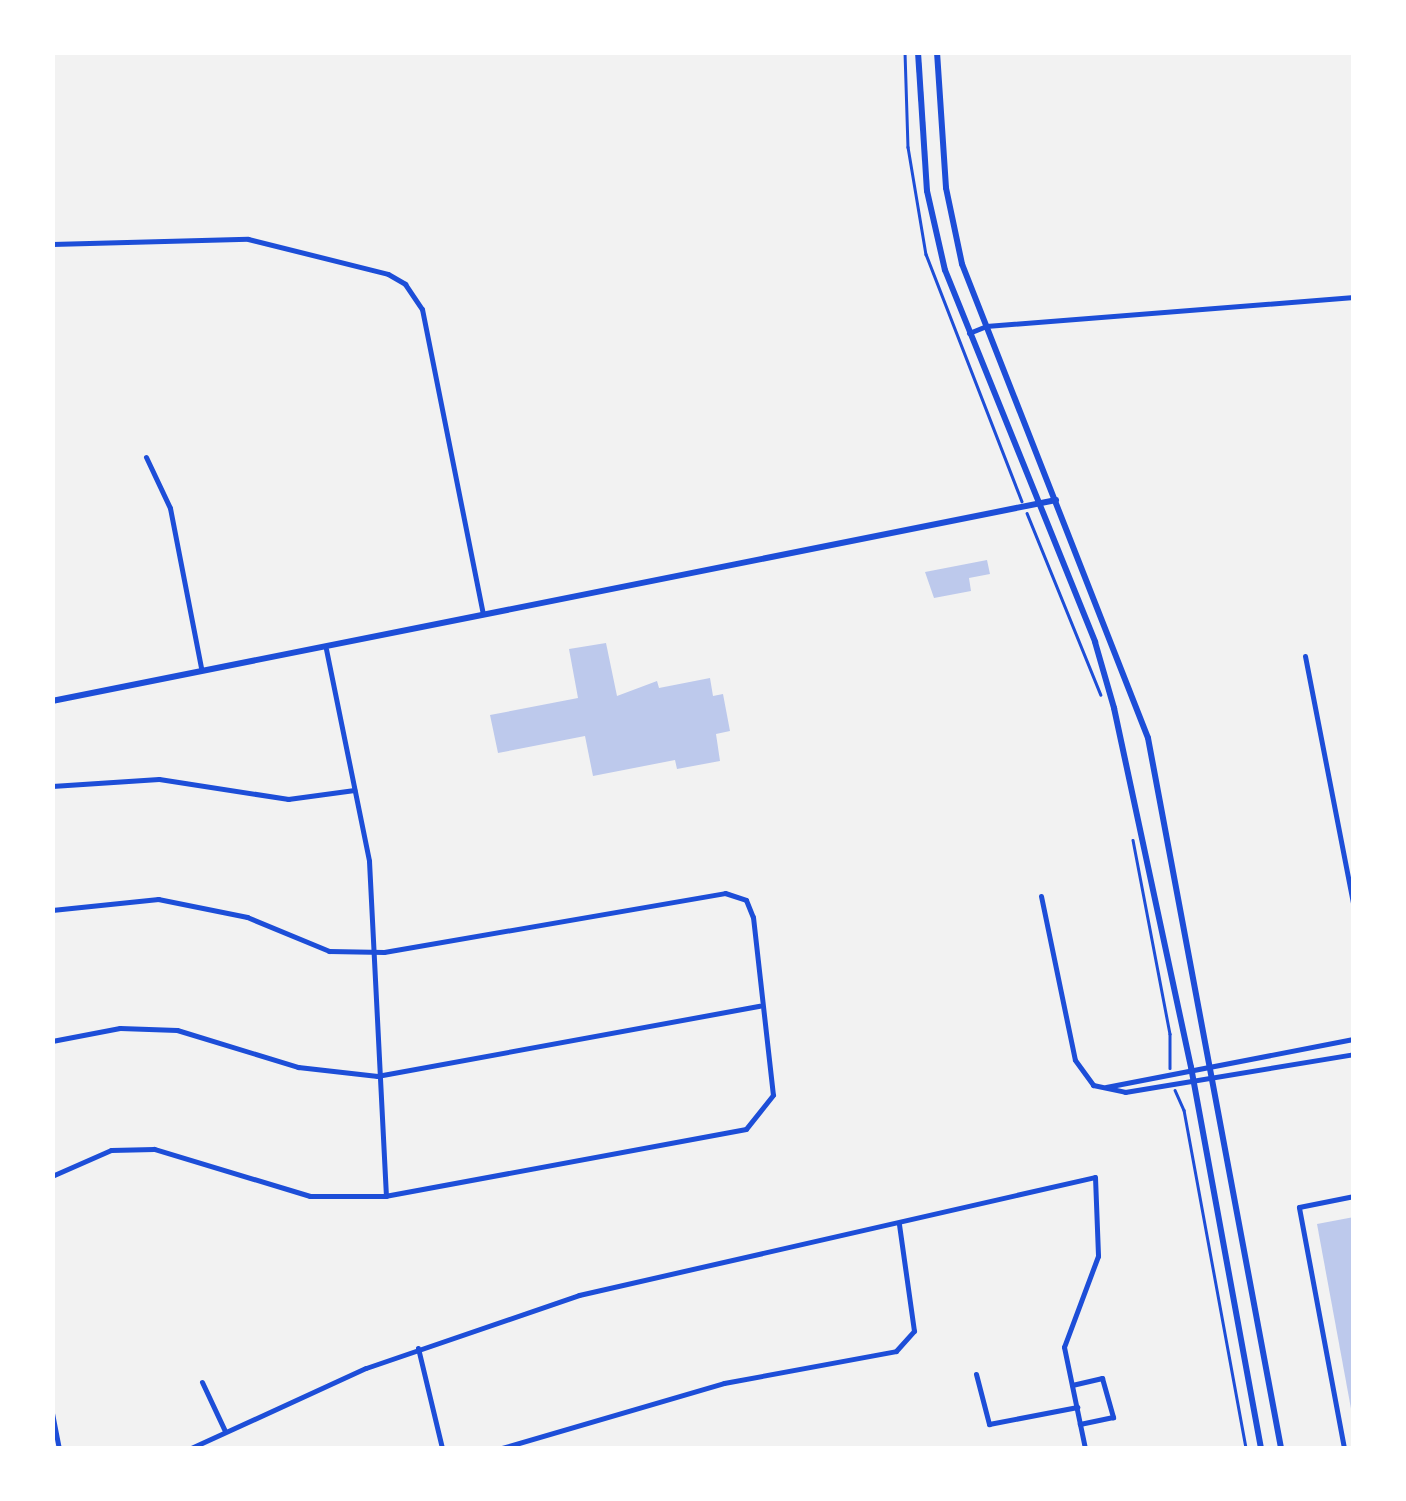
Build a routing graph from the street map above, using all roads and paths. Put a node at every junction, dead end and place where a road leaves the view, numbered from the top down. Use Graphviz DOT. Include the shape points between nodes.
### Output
graph roads {
  1 [pos="904,52"];
  2 [pos="918,52"];
  3 [pos="936,52"];
  4 [pos="52,244"];
  5 [pos="1354,297"];
  6 [pos="986,326"];
  7 [pos="969,333"];
  8 [pos="146,456"];
  9 [pos="1057,500"];
  10 [pos="1040,506"];
  11 [pos="1025,510"];
  12 [pos="484,617"];
  13 [pos="326,649"];
  14 [pos="1305,656"];
  15 [pos="201,668"];
  16 [pos="52,700"];
  17 [pos="1106,706"];
  18 [pos="52,786"];
  19 [pos="354,790"];
  20 [pos="1131,829"];
  21 [pos="1041,896"];
  22 [pos="1354,908"];
  23 [pos="52,910"];
  24 [pos="372,952"];
  25 [pos="761,1005"];
  26 [pos="1354,1039"];
  27 [pos="52,1042"];
  28 [pos="1354,1054"];
  29 [pos="1208,1064"];
  30 [pos="1191,1067"];
  31 [pos="1170,1071"];
  32 [pos="377,1076"];
  33 [pos="1212,1080"];
  34 [pos="1194,1082"];
  35 [pos="1173,1084"];
  36 [pos="1102,1089"];
  37 [pos="52,1176"];
  38 [pos="386,1196"];
  39 [pos="1354,1196"];
  40 [pos="898,1223"];
  41 [pos="418,1348"];
  42 [pos="976,1374"];
  43 [pos="202,1382"];
  44 [pos="1072,1385"];
  45 [pos="1077,1407"];
  46 [pos="52,1413"];
  47 [pos="1080,1424"];
  48 [pos="225,1432"];
  49 [pos="59,1448"];
  50 [pos="191,1448"];
  51 [pos="442,1448"];
  52 [pos="502,1448"];
  53 [pos="1085,1448"];
  54 [pos="1246,1448"];
  55 [pos="1261,1448"];
  56 [pos="1281,1448"];
  57 [pos="1344,1448"];
  1 -- 11 [label="path" via="908,147 926,254"];
  2 -- 7 [label="main road" via="931,215"];
  3 -- 6 [label="main road" via="949,212"];
  4 -- 12 [label="street" via="248,240 388,274 404,284 422,308"];
  5 -- 6 [label="street"];
  6 -- 7 [label="street"];
  6 -- 9 [label="main road"];
  7 -- 10 [label="main road"];
  8 -- 15 [label="street" via="170,508"];
  9 -- 10 [label="main road"];
  9 -- 29 [label="main road" via="1148,738"];
  10 -- 11 [label="main road"];
  10 -- 30 [label="main road" via="1106,675"];
  11 -- 12 [label="main road"];
  11 -- 17 [label="path"];
  12 -- 13 [label="main road"];
  13 -- 15 [label="main road"];
  13 -- 19 [label="street"];
  14 -- 22 [label="street"];
  15 -- 16 [label="main road"];
  18 -- 19 [label="street" via="159,779 288,799"];
  19 -- 24 [label="street" via="369,861"];
  20 -- 31 [label="path" via="1170,1034"];
  21 -- 36 [label="street" via="1076,1060 1081,1075"];
  23 -- 24 [label="street" via="116,899 204,905 329,951"];
  24 -- 25 [label="street" via="725,894 739,898 753,917"];
  24 -- 32 [label="street"];
  25 -- 32 [label="street"];
  25 -- 38 [label="street" via="773,1095 746,1129"];
  26 -- 29 [label="street"];
  27 -- 32 [label="street" via="120,1028 177,1030 298,1067"];
  28 -- 33 [label="street"];
  29 -- 30 [label="street"];
  29 -- 33 [label="main road"];
  30 -- 31 [label="street"];
  30 -- 34 [label="main road"];
  31 -- 36 [label="street"];
  32 -- 38 [label="street"];
  33 -- 34 [label="street"];
  33 -- 56 [label="main road"];
  34 -- 35 [label="street"];
  34 -- 55 [label="main road"];
  35 -- 36 [label="street"];
  35 -- 54 [label="path" via="1184,1110"];
  37 -- 38 [label="street" via="111,1150 154,1149 310,1196"];
  39 -- 57 [label="street" via="1299,1207"];
  40 -- 41 [label="street" via="579,1294"];
  40 -- 44 [label="street" via="1095,1178 1098,1256 1064,1347"];
  40 -- 52 [label="street" via="914,1332 896,1351 724,1382"];
  41 -- 48 [label="street"];
  41 -- 51 [label="street"];
  42 -- 45 [label="street" via="989,1424"];
  43 -- 48 [label="street"];
  44 -- 45 [label="street"];
  44 -- 47 [label="street" via="1102,1378 1113,1417"];
  45 -- 47 [label="street"];
  46 -- 49 [label="street"];
  47 -- 53 [label="street"];
  48 -- 50 [label="street"];
}
